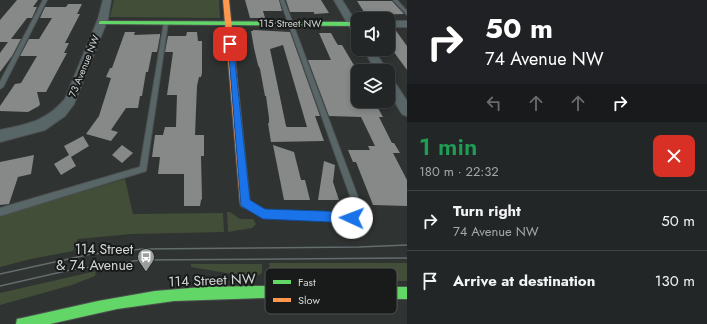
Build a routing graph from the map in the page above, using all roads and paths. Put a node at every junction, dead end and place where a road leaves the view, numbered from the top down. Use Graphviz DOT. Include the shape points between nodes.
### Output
graph roads {
  1 [pos="45,0"];
  2 [pos="107,0"];
  3 [pos="226,0"];
  4 [pos="282,0"];
  5 [pos="338,0"];
  6 [pos="395,0"];
  7 [pos="407,14"];
  8 [pos="351,18"];
  9 [pos="101,23"];
  10 [pos="166,23"];
  11 [pos="228,23"];
  12 [pos="290,23"];
  13 [pos="351,24"];
  14 [pos="395,24"];
  15 [pos="407,24"];
  16 [pos="0,87"];
  17 [pos="395,92"];
  18 [pos="407,111"];
  19 [pos="0,136"];
  20 [pos="245,203"];
  21 [pos="0,212"];
  22 [pos="265,293"];
  23 [pos="22,324"];
  1 -- 16 [label="lane"];
  2 -- 9 [label="street, 73 Avenue NW"];
  3 -- 11 [label="street"];
  4 -- 12 [label="lane"];
  5 -- 8 [label="street"];
  6 -- 7 [label="lane"];
  9 -- 10 [label="street, 115 Street NW"];
  9 -- 19 [label="street, 73 Avenue NW" via="70,101 60,113 40,126"];
  10 -- 11 [label="street, 115 Street NW"];
  10 -- 21 [label="lane" via="143,169"];
  11 -- 12 [label="street, 115 Street NW"];
  11 -- 20 [label="street"];
  12 -- 13 [label="street, 115 Street NW"];
  12 -- 20 [label="lane" via="358,208 352,218 263,214"];
  14 -- 15 [label="street"];
  17 -- 18 [label="street"];
  22 -- 23 [label="street, 114 Street NW" via="173,295 106,305"];
}
